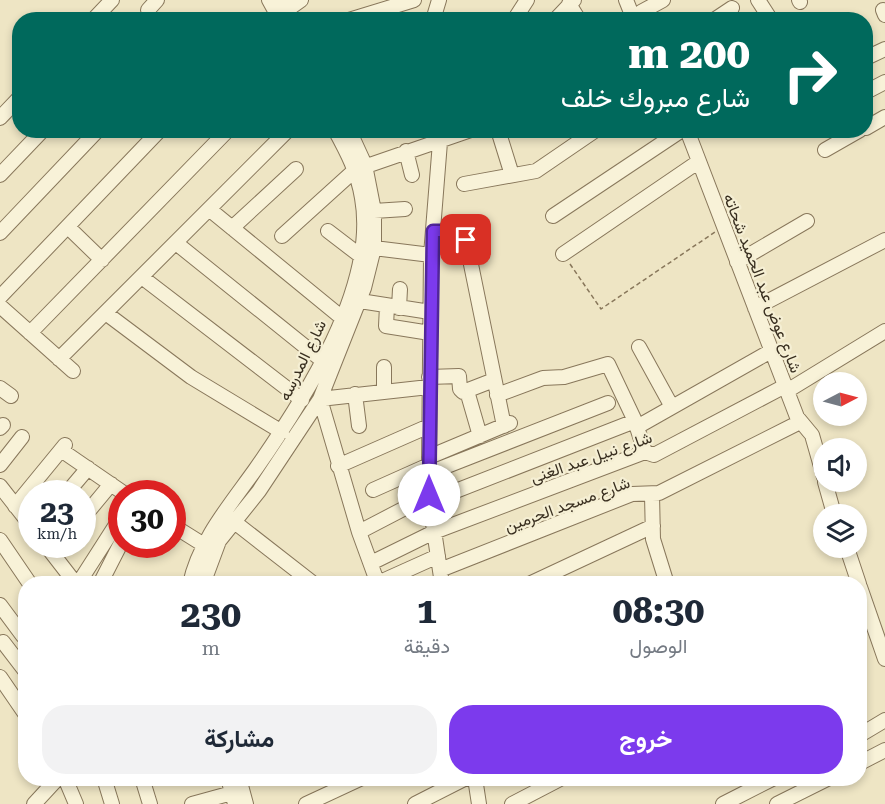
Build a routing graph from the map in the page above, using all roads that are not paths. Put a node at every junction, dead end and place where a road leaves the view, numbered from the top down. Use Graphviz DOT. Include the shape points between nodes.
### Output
graph roads {
  1 [pos="112,0"];
  2 [pos="269,0"];
  3 [pos="301,0"];
  4 [pos="414,0"];
  5 [pos="422,0"];
  6 [pos="663,0"];
  7 [pos="438,1"];
  8 [pos="732,8"];
  9 [pos="636,10"];
  10 [pos="101,12"];
  11 [pos="280,12"];
  12 [pos="285,12"];
  13 [pos="375,12"];
  14 [pos="726,12"];
  15 [pos="12,105"];
  16 [pos="0,118"];
  17 [pos="35,138"];
  18 [pos="90,138"];
  19 [pos="152,138"];
  20 [pos="220,138"];
  21 [pos="280,138"];
  22 [pos="340,138"];
  23 [pos="351,138"];
  24 [pos="450,138"];
  25 [pos="500,138"];
  26 [pos="584,138"];
  27 [pos="679,138"];
  28 [pos="691,138"];
  29 [pos="846,138"];
  30 [pos="440,142"];
  31 [pos="825,150"];
  32 [pos="406,151"];
  33 [pos="698,162"];
  34 [pos="360,168"];
  35 [pos="296,169"];
  36 [pos="0,175"];
  37 [pos="412,175"];
  38 [pos="512,175"];
  39 [pos="464,184"];
  40 [pos="209,209"];
  41 [pos="405,209"];
  42 [pos="374,211"];
  43 [pos="553,216"];
  44 [pos="807,221"];
  45 [pos="68,227"];
  46 [pos="232,228"];
  47 [pos="328,231"];
  48 [pos="433,231"];
  49 [pos="0,233"];
  50 [pos="282,236"];
  51 [pos="885,240"];
  52 [pos="176,243"];
  53 [pos="374,248"];
  54 [pos="563,254"];
  55 [pos="431,255"];
  56 [pos="362,257"];
  57 [pos="102,260"];
  58 [pos="737,262"];
  59 [pos="143,278"];
  60 [pos="400,289"];
  61 [pos="0,297"];
  62 [pos="360,301"];
  63 [pos="0,306"];
  64 [pos="393,307"];
  65 [pos="754,308"];
  66 [pos="430,312"];
  67 [pos="107,314"];
  68 [pos="341,317"];
  69 [pos="885,331"];
  70 [pos="30,333"];
  71 [pos="430,333"];
  72 [pos="639,347"];
  73 [pos="771,351"];
  74 [pos="60,359"];
  75 [pos="323,361"];
  76 [pos="384,367"];
  77 [pos="72,371"];
  78 [pos="494,380"];
  79 [pos="429,382"];
  80 [pos="786,389"];
  81 [pos="384,391"];
  82 [pos="467,391"];
  83 [pos="355,394"];
  84 [pos="497,395"];
  85 [pos="320,399"];
  86 [pos="302,400"];
  87 [pos="608,403"];
  88 [pos="672,407"];
  89 [pos="800,422"];
  90 [pos="636,424"];
  91 [pos="359,426"];
  92 [pos="429,426"];
  93 [pos="282,432"];
  94 [pos="480,436"];
  95 [pos="22,437"];
  96 [pos="813,439"];
  97 [pos="645,452"];
  98 [pos="0,465"];
  99 [pos="429,465"];
  100 [pos="338,466"];
  101 [pos="88,468"];
  102 [pos="78,480"];
  103 [pos="108,482"];
  104 [pos="0,486"];
  105 [pos="108,488"];
  106 [pos="374,490"];
  107 [pos="652,495"];
  108 [pos="430,498"];
  109 [pos="96,502"];
  110 [pos="15,506"];
  111 [pos="18,510"];
  112 [pos="229,518"];
  113 [pos="653,526"];
  114 [pos="359,532"];
  115 [pos="434,532"];
  116 [pos="186,534"];
  117 [pos="108,537"];
  118 [pos="0,540"];
  119 [pos="204,545"];
  120 [pos="60,558"];
  121 [pos="113,558"];
  122 [pos="850,558"];
  123 [pos="370,563"];
  124 [pos="440,570"];
  125 [pos="25,576"];
  126 [pos="72,576"];
  127 [pos="82,576"];
  128 [pos="104,576"];
  129 [pos="193,576"];
  130 [pos="206,576"];
  131 [pos="304,576"];
  132 [pos="375,576"];
  133 [pos="411,576"];
  134 [pos="546,576"];
  135 [pos="664,576"];
  136 [pos="856,576"];
  137 [pos="0,605"];
  138 [pos="867,620"];
  139 [pos="18,628"];
  140 [pos="18,638"];
  141 [pos="1,642"];
  142 [pos="885,659"];
  143 [pos="18,662"];
  144 [pos="0,677"];
  145 [pos="18,703"];
  146 [pos="885,720"];
  147 [pos="867,731"];
  148 [pos="885,750"];
  149 [pos="867,759"];
  150 [pos="51,786"];
  151 [pos="68,786"];
  152 [pos="106,786"];
  153 [pos="144,786"];
  154 [pos="241,786"];
  155 [pos="345,786"];
  156 [pos="457,786"];
  157 [pos="475,786"];
  158 [pos="546,786"];
  159 [pos="758,786"];
  160 [pos="813,786"];
  161 [pos="233,798"];
  162 [pos="34,804"];
  163 [pos="76,804"];
  164 [pos="112,804"];
  165 [pos="150,804"];
  166 [pos="192,804"];
  167 [pos="246,804"];
  168 [pos="306,804"];
  169 [pos="415,804"];
  170 [pos="479,804"];
  171 [pos="512,804"];
  172 [pos="723,804"];
  173 [pos="777,804"];
  1 -- 10 [label="street"];
  2 -- 11 [label="street"];
  3 -- 12 [label="street"];
  4 -- 13 [label="street"];
  5 -- 7 [label="street"];
  6 -- 9 [label="street"];
  8 -- 14 [label="street"];
  15 -- 16 [label="street"];
  17 -- 36 [label="street"];
  18 -- 49 [label="street"];
  19 -- 45 [label="street"];
  20 -- 57 [label="street"];
  21 -- 40 [label="street"];
  22 -- 34 [label="street, شارع المدرسه"];
  23 -- 34 [label="street, شارع المدرسه"];
  24 -- 30 [label="street"];
  25 -- 38 [label="street"];
  26 -- 38 [label="street" via="536,171"];
  27 -- 43 [label="street"];
  28 -- 33 [label="street, شارع عوض عبد الحميد شحاته"];
  29 -- 31 [label="street"];
  30 -- 32 [label="street"];
  30 -- 48 [label="street"];
  32 -- 34 [label="street"];
  32 -- 37 [label="street"];
  33 -- 54 [label="street"];
  33 -- 58 [label="street, شارع عوض عبد الحميد شحاته"];
  34 -- 42 [label="street, شارع المدرسه"];
  34 -- 50 [label="street"];
  34 -- 56 [label="street, شارع المدرسه"];
  35 -- 46 [label="street"];
  38 -- 39 [label="street"];
  40 -- 46 [label="street"];
  40 -- 52 [label="street"];
  41 -- 42 [label="street"];
  42 -- 53 [label="street, شارع المدرسه"];
  44 -- 58 [label="street"];
  45 -- 57 [label="street"];
  45 -- 61 [label="street"];
  46 -- 68 [label="street"];
  47 -- 56 [label="street"];
  48 -- 55 [label="street"];
  48 -- 78 [label="street" via="453,231 466,240"];
  51 -- 65 [label="street"];
  52 -- 59 [label="street"];
  52 -- 75 [label="street"];
  53 -- 55 [label="street"];
  53 -- 62 [label="street, شارع المدرسه"];
  55 -- 66 [label="street"];
  56 -- 68 [label="street, شارع المدرسه"];
  57 -- 70 [label="street"];
  58 -- 65 [label="street, شارع عوض عبد الحميد شحاته"];
  59 -- 67 [label="street"];
  59 -- 86 [label="street"];
  60 -- 64 [label="street"];
  62 -- 64 [label="street"];
  62 -- 85 [label="street, شارع المدرسه"];
  63 -- 70 [label="street"];
  64 -- 66 [label="street"];
  64 -- 71 [label="street" via="386,326"];
  65 -- 73 [label="street, شارع عوض عبد الحميد شحاته"];
  66 -- 71 [label="street"];
  67 -- 74 [label="street"];
  67 -- 93 [label="street" via="191,376"];
  68 -- 75 [label="street, شارع المدرسه"];
  69 -- 80 [label="street, شارع نبيل عبد الغنى"];
  70 -- 74 [label="street"];
  71 -- 79 [label="street"];
  72 -- 88 [label="street"];
  73 -- 80 [label="street, شارع عوض عبد الحميد شحاته"];
  73 -- 88 [label="street"];
  74 -- 77 [label="street"];
  75 -- 86 [label="street, شارع المدرسه"];
  76 -- 81 [label="street"];
  78 -- 82 [label="street"];
  78 -- 84 [label="street"];
  79 -- 81 [label="street"];
  79 -- 82 [label="street" via="457,375 461,391"];
  79 -- 92 [label="street"];
  80 -- 89 [label="street, شارع عوض عبد الحميد شحاته"];
  80 -- 97 [label="street, شارع نبيل عبد الغنى" via="654,455"];
  81 -- 83 [label="street"];
  82 -- 94 [label="street"];
  83 -- 85 [label="street"];
  83 -- 91 [label="street"];
  84 -- 90 [label="street" via="543,378 564,377 608,364"];
  84 -- 94 [label="street" via="508,424"];
  85 -- 100 [label="street"];
  85 -- 112 [label="street, شارع المدرسه" via="275,468"];
  86 -- 93 [label="street, شارع المدرسه"];
  87 -- 99 [label="street"];
  88 -- 90 [label="street"];
  89 -- 96 [label="street, شارع عوض عبد الحميد شحاته"];
  89 -- 107 [label="street, شارع مسجد الحرمين"];
  90 -- 97 [label="street"];
  90 -- 108 [label="street"];
  92 -- 99 [label="street"];
  92 -- 100 [label="street"];
  93 -- 112 [label="street, شارع المدرسه"];
  94 -- 99 [label="street"];
  95 -- 98 [label="street"];
  97 -- 115 [label="street, شارع نبيل عبد الغنى"];
  99 -- 106 [label="street"];
  99 -- 108 [label="street"];
  100 -- 114 [label="street"];
  101 -- 102 [label="street"];
  101 -- 103 [label="street"];
  101 -- 110 [label="street" via="63,447"];
  104 -- 110 [label="street"];
  105 -- 109 [label="street"];
  107 -- 113 [label="street"];
  107 -- 124 [label="street, شارع مسجد الحرمين" via="632,494"];
  108 -- 114 [label="street"];
  108 -- 115 [label="street"];
  110 -- 111 [label="street"];
  112 -- 119 [label="street, شارع المدرسه"];
  112 -- 130 [label="street, شارع المدرسه"];
  112 -- 131 [label="street"];
  113 -- 134 [label="street"];
  113 -- 135 [label="street" via="652,539"];
  114 -- 123 [label="street"];
  115 -- 123 [label="street, شارع نبيل عبد الغنى"];
  115 -- 124 [label="street"];
  116 -- 119 [label="street"];
  117 -- 127 [label="street"];
  118 -- 125 [label="street"];
  119 -- 129 [label="street, شارع المدرسه"];
  120 -- 126 [label="street"];
  121 -- 128 [label="street"];
  122 -- 136 [label="street"];
  123 -- 132 [label="street"];
  124 -- 133 [label="street, شارع مسجد الحرمين"];
  137 -- 139 [label="street"];
  138 -- 142 [label="street"];
  140 -- 141 [label="street"];
  141 -- 143 [label="street"];
  144 -- 145 [label="street"];
  146 -- 147 [label="street"];
  148 -- 149 [label="street"];
  150 -- 162 [label="street"];
  151 -- 163 [label="street"];
  152 -- 164 [label="street"];
  153 -- 165 [label="street"];
  154 -- 167 [label="street"];
  155 -- 168 [label="street"];
  156 -- 169 [label="street"];
  157 -- 170 [label="street"];
  158 -- 171 [label="street"];
  159 -- 172 [label="street"];
  160 -- 173 [label="street"];
  161 -- 166 [label="street"];
}
